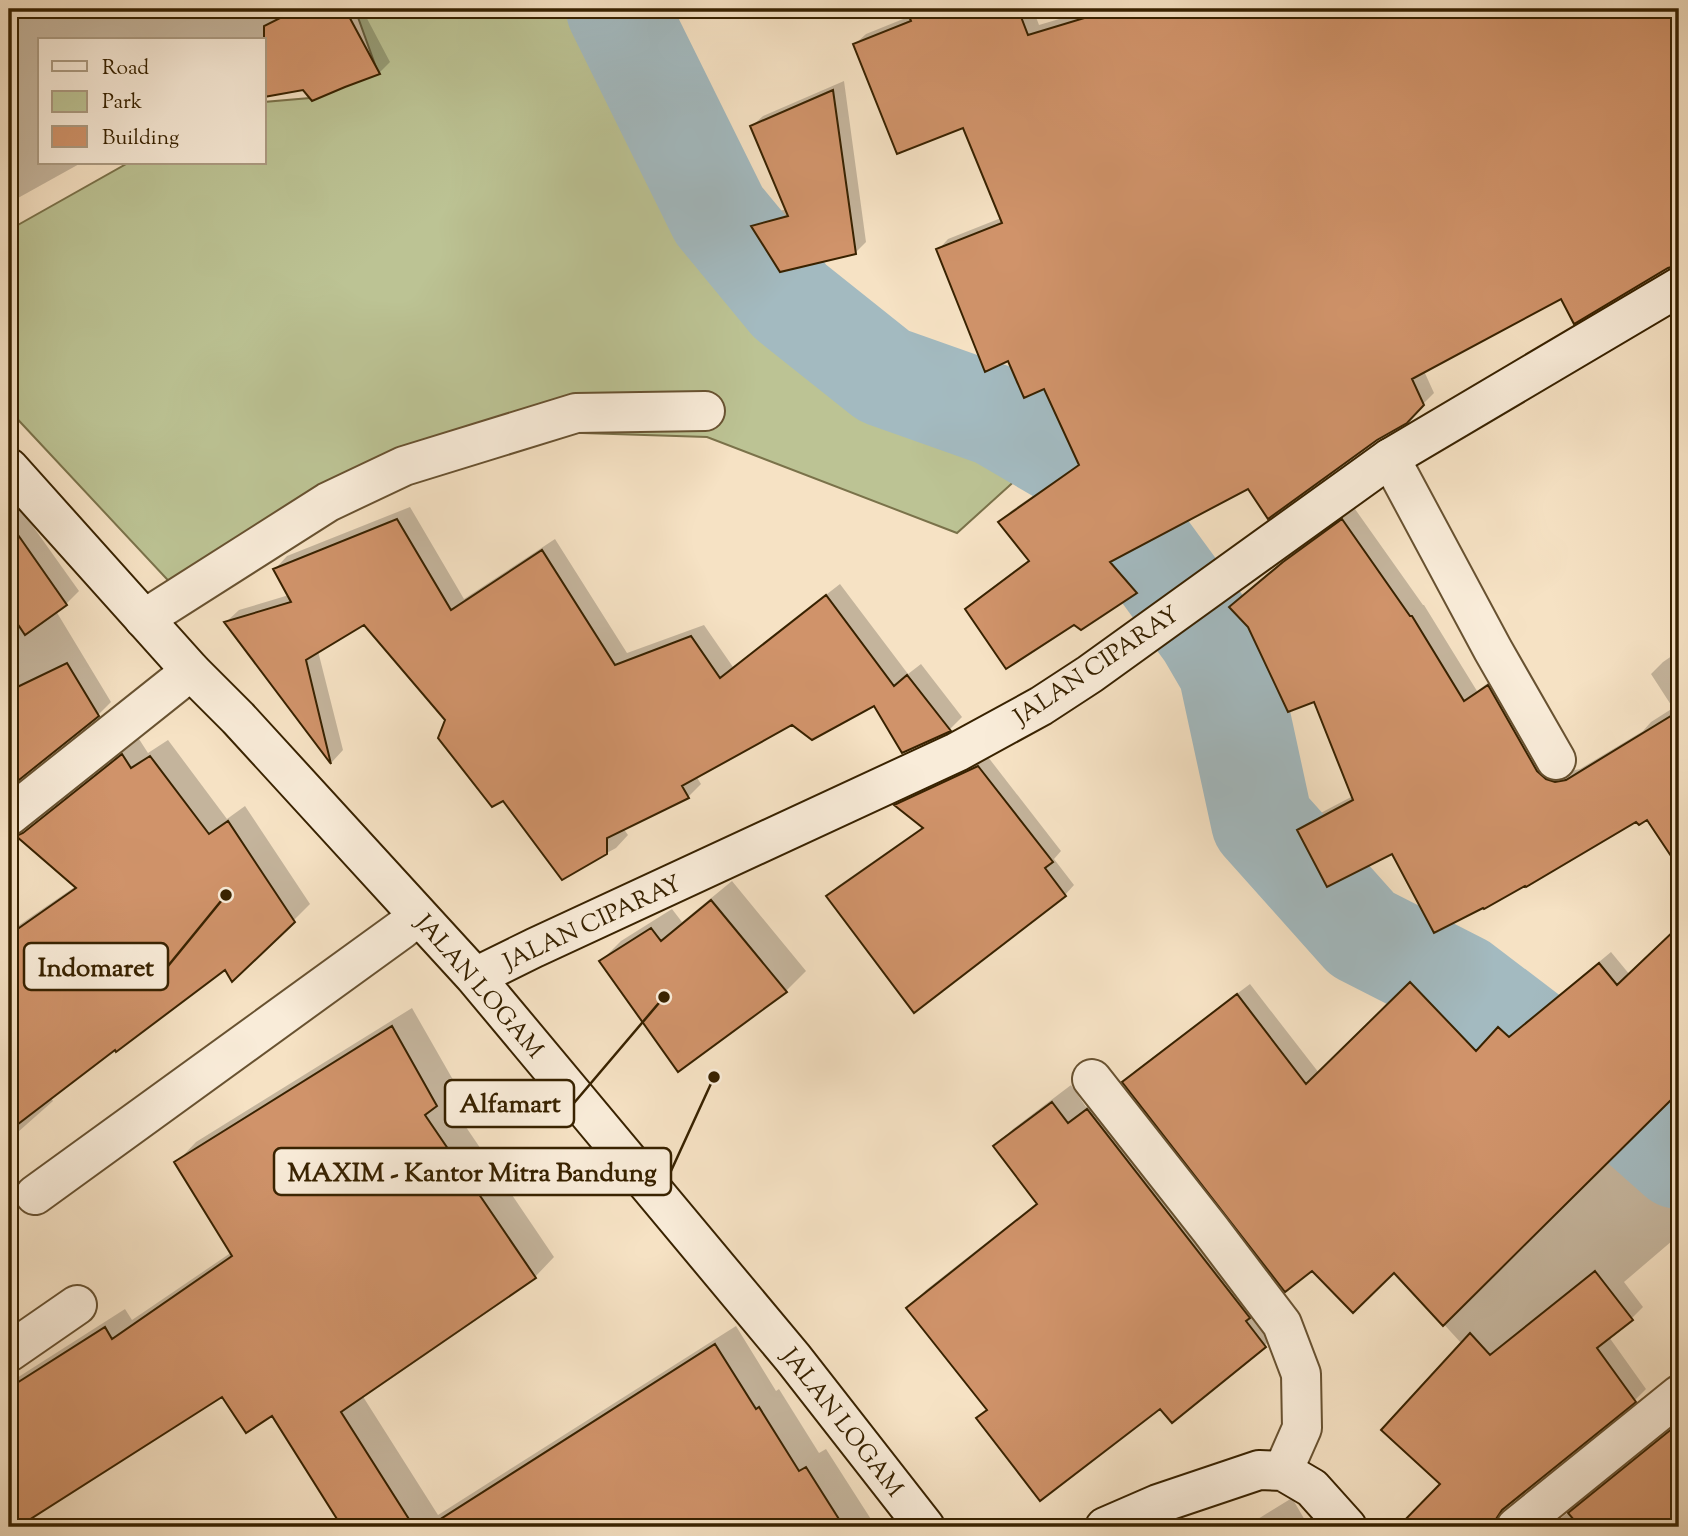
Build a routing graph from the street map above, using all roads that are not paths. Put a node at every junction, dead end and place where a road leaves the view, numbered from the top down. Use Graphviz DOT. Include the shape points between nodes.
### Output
graph roads {
  1 [pos="1679,287"];
  2 [pos="705,411"];
  3 [pos="1390,458"];
  4 [pos="9,468"];
  5 [pos="144,619"];
  6 [pos="191,671"];
  7 [pos="1556,760"];
  8 [pos="9,816"];
  9 [pos="418,916"];
  10 [pos="475,977"];
  11 [pos="1092,1079"];
  12 [pos="35,1195"];
  13 [pos="77,1305"];
  14 [pos="9,1352"];
  15 [pos="1679,1395"];
  16 [pos="1283,1471"];
  17 [pos="926,1527"];
  18 [pos="1105,1527"];
  19 [pos="1347,1527"];
  20 [pos="1516,1527"];
  1 -- 3 [label="street, JALAN CIPARAY"];
  2 -- 5 [label="street" via="576,413 404,466 328,502"];
  3 -- 7 [label="street"];
  3 -- 10 [label="street, JALAN CIPARAY" via="1041,706 957,752"];
  4 -- 5 [label="street, JALAN LOGAM"];
  5 -- 6 [label="street, JALAN LOGAM"];
  6 -- 8 [label="street"];
  6 -- 9 [label="street, JALAN LOGAM"];
  9 -- 10 [label="street, JALAN LOGAM"];
  9 -- 12 [label="street"];
  10 -- 17 [label="street, JALAN LOGAM" via="793,1358"];
  11 -- 16 [label="street" via="1282,1324 1301,1374 1302,1428"];
  13 -- 14 [label="street"];
  15 -- 20 [label="street"];
  16 -- 18 [label="street" via="1258,1470 1233,1477"];
  16 -- 19 [label="street" via="1312,1488"];
}
